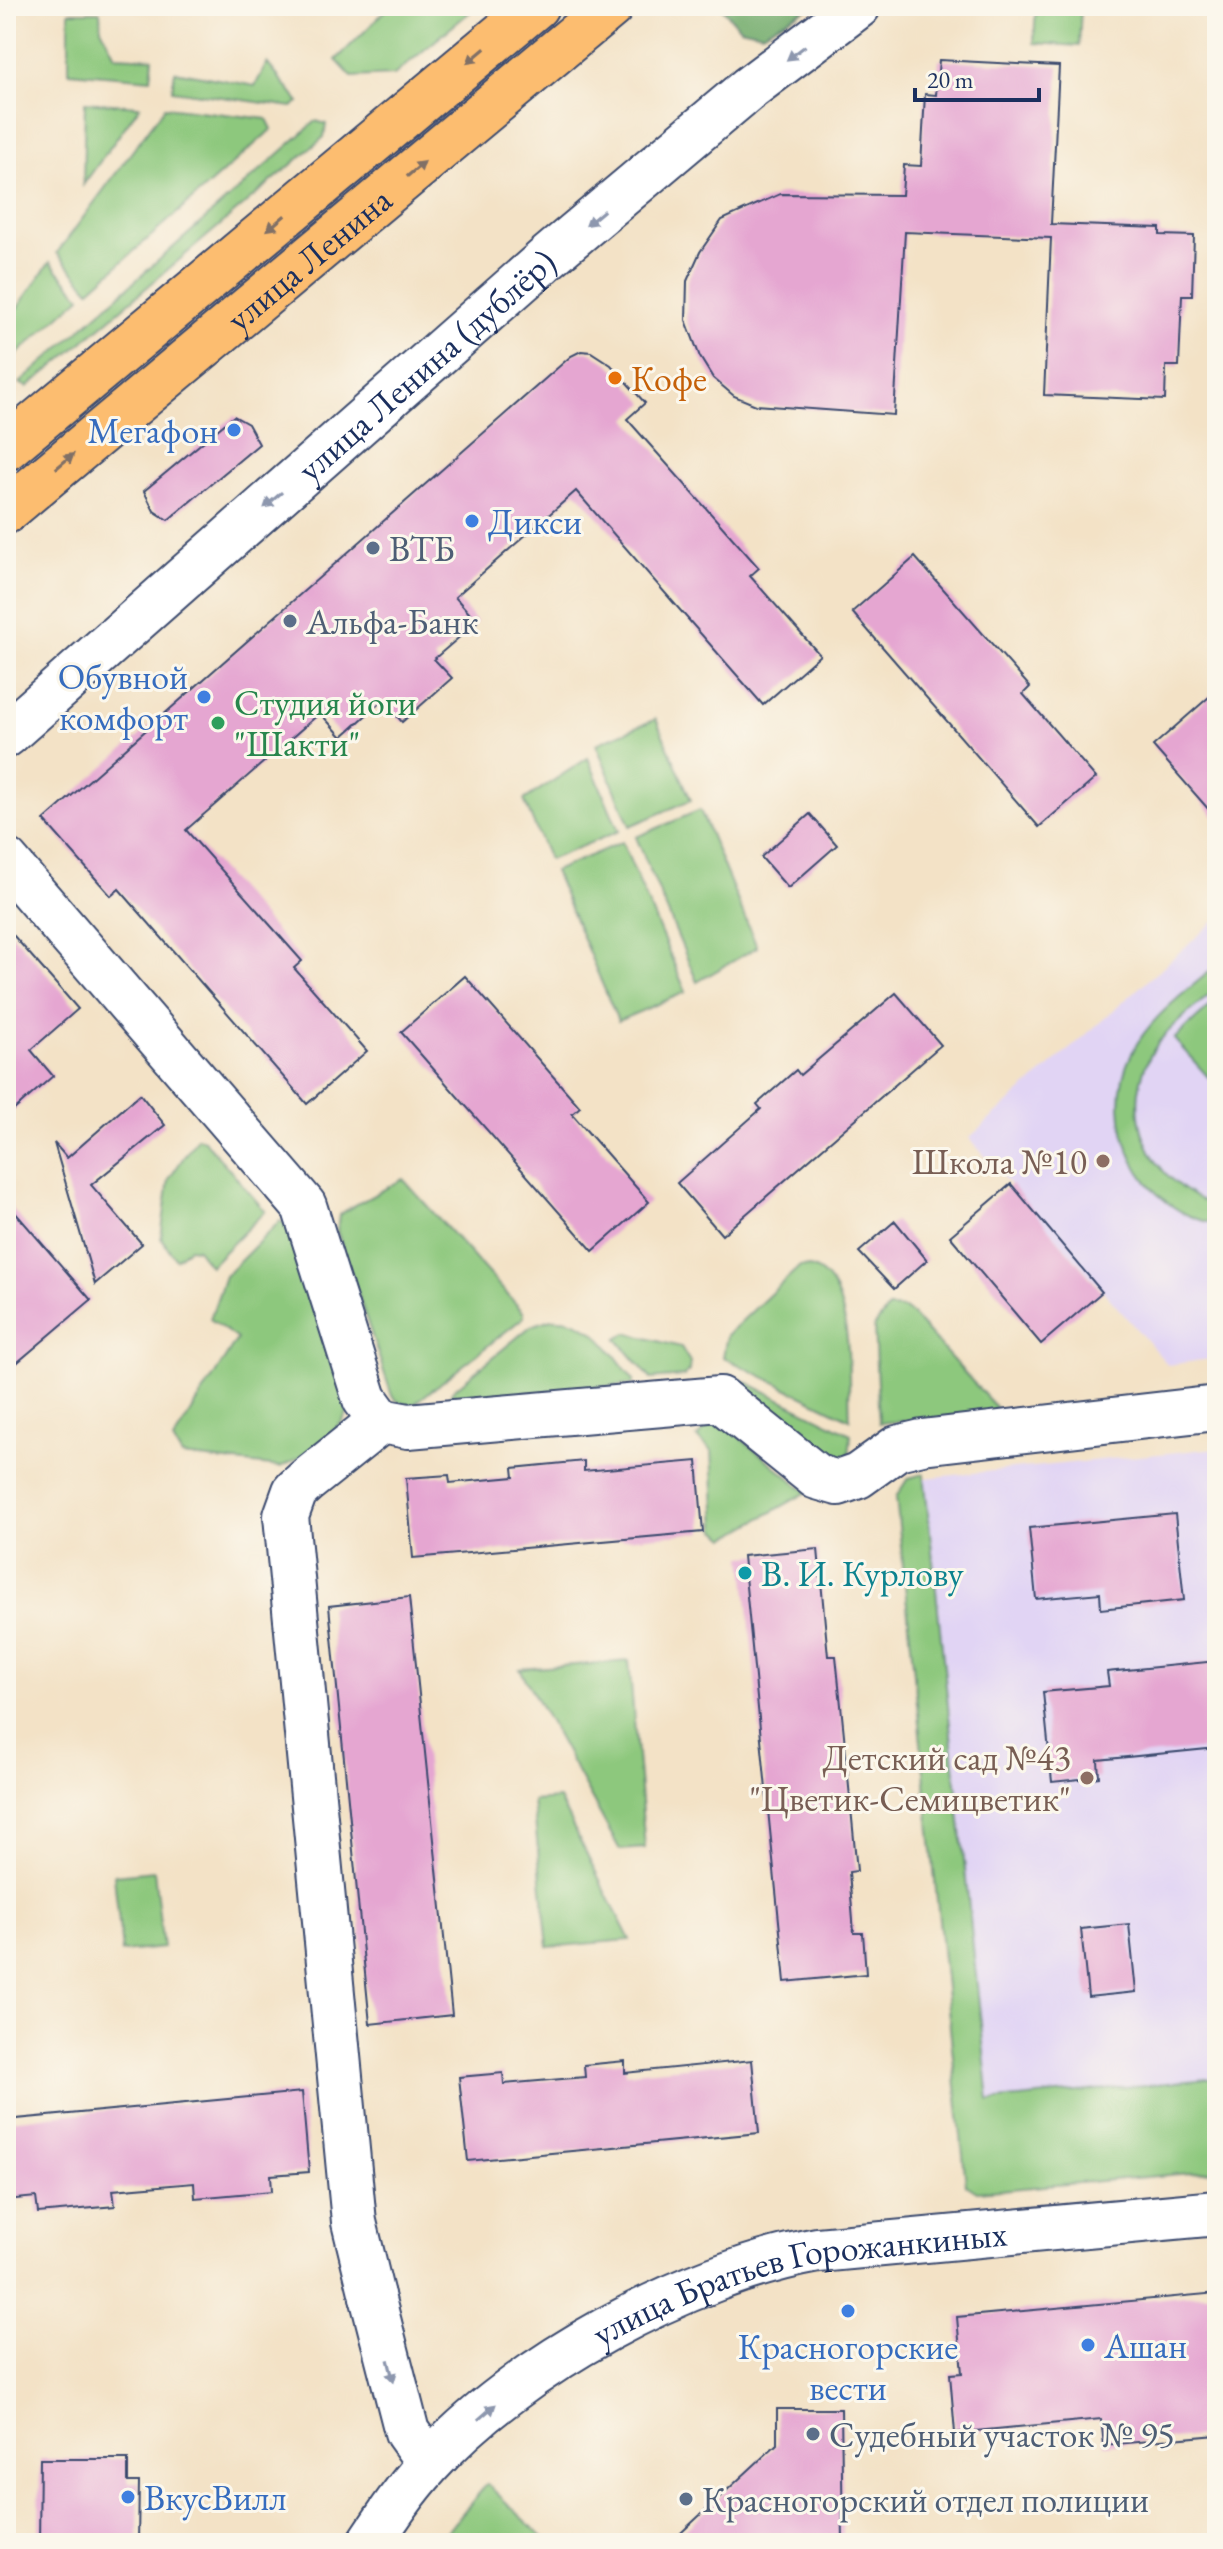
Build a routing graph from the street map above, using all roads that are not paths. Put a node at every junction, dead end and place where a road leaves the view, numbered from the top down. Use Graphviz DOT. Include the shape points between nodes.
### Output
graph roads {
  1 [pos="536,6"];
  2 [pos="611,6"];
  3 [pos="858,6"];
  4 [pos="6,448"];
  5 [pos="6,511"];
  6 [pos="6,735"];
  7 [pos="6,861"];
  8 [pos="1217,1408"];
  9 [pos="381,1421"];
  10 [pos="1217,2213"];
  11 [pos="429,2463"];
  12 [pos="370,2543"];
  1 -- 4 [label="main road, улица Ленина, one-way"];
  5 -- 2 [label="main road, улица Ленина, one-way"];
  3 -- 6 [label="street, улица Ленина (дублёр), one-way" via="748,89 547,258"];
  7 -- 9 [label="street" via="304,1206 365,1399"];
  8 -- 9 [label="street" via="922,1442 897,1448 858,1476 838,1483 817,1477 720,1399 408,1426"];
  9 -- 11 [label="street, one-way" via="295,1491 286,1516 354,2222 407,2432"];
  11 -- 10 [label="street, улица Братьев Горожанкиных, one-way" via="519,2384 566,2353 639,2313 761,2261 818,2250"];
  11 -- 12 [label="street, улица Братьев Горожанкиных"];
}
